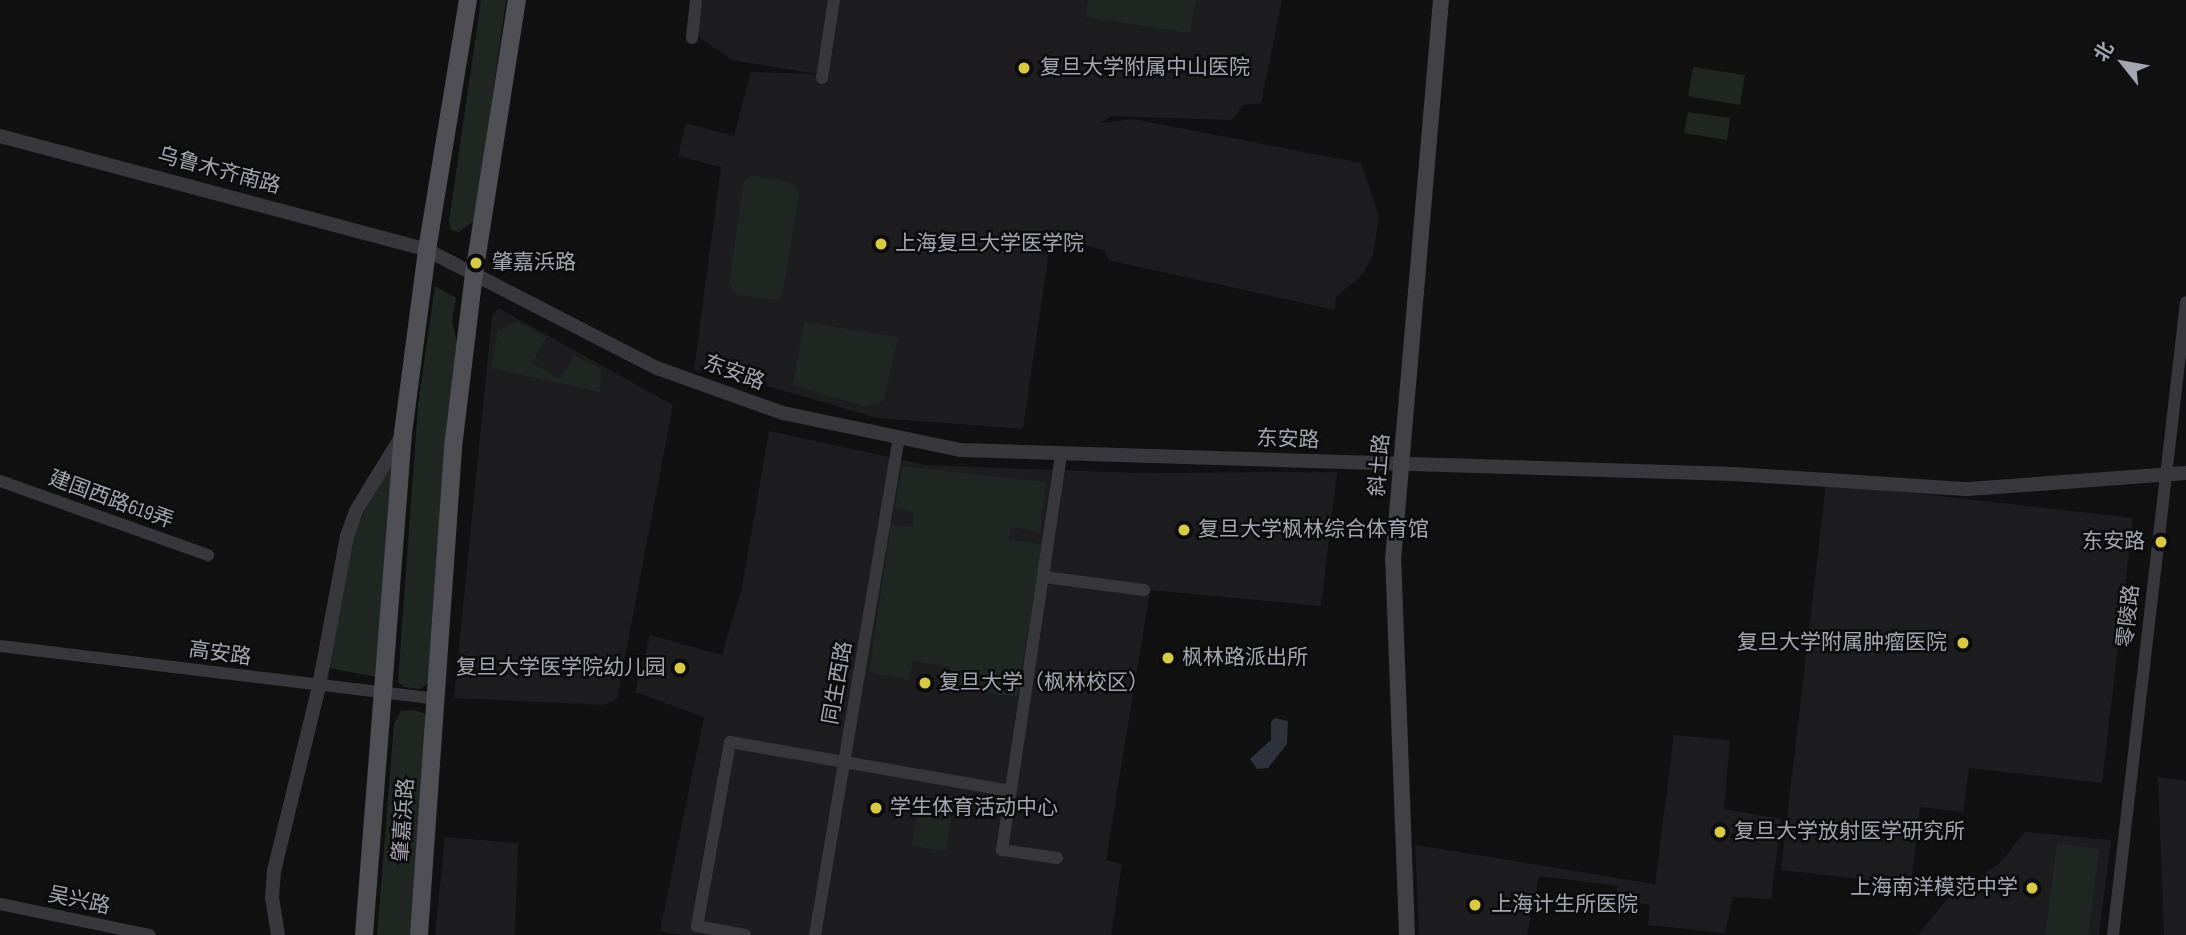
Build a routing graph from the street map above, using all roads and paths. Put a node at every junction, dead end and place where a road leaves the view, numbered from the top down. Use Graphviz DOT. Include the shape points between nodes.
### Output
graph roads {
  1 [pos="468,0"];
  2 [pos="517,0"];
  3 [pos="696,0"];
  4 [pos="834,0"];
  5 [pos="1441,0"];
  6 [pos="692,38"];
  7 [pos="822,78"];
  8 [pos="0,136"];
  9 [pos="427,250"];
  10 [pos="474,274"];
  11 [pos="2186,302"];
  12 [pos="403,433"];
  13 [pos="899,437"];
  14 [pos="1061,453"];
  15 [pos="1401,464"];
  16 [pos="2164,473"];
  17 [pos="2186,473"];
  18 [pos="0,481"];
  19 [pos="208,555"];
  20 [pos="1044,577"];
  21 [pos="1144,590"];
  22 [pos="0,646"];
  23 [pos="319,686"];
  24 [pos="381,693"];
  25 [pos="435,699"];
  26 [pos="844,760"];
  27 [pos="1011,792"];
  28 [pos="1056,858"];
  29 [pos="0,904"];
  30 [pos="150,935"];
  31 [pos="278,935"];
  32 [pos="364,935"];
  33 [pos="419,935"];
  34 [pos="746,935"];
  35 [pos="815,935"];
  36 [pos="1407,935"];
  37 [pos="2113,935"];
  1 -- 9 [label="main road, 肇嘉浜路"];
  2 -- 10 [label="main road, 肇嘉浜路"];
  3 -- 6 [label="street"];
  4 -- 7 [label="street"];
  5 -- 15 [label="main road, 斜土路"];
  8 -- 9 [label="street, 乌鲁木齐南路"];
  9 -- 10 [label="street, 东安路"];
  9 -- 12 [label="main road, 肇嘉浜路"];
  10 -- 13 [label="street, 东安路" via="657,368 783,413"];
  10 -- 25 [label="main road, 肇嘉浜路" via="453,447"];
  11 -- 16 [label="street, 零陵路"];
  12 -- 23 [label="street, 肇嘉浜路" via="356,511 347,536"];
  12 -- 24 [label="main road, 肇嘉浜路"];
  13 -- 14 [label="street, 东安路" via="960,450"];
  13 -- 26 [label="street, 同生西路"];
  14 -- 15 [label="street, 东安路"];
  14 -- 20 [label="street"];
  15 -- 16 [label="street, 东安路" via="1734,474 1969,489"];
  15 -- 36 [label="main road, 斜土路" via="1393,560"];
  16 -- 17 [label="street, 东安路"];
  16 -- 37 [label="street, 零陵路"];
  18 -- 19 [label="street, 建国西路619弄"];
  20 -- 21 [label="street"];
  20 -- 27 [label="street"];
  22 -- 23 [label="street, 高安路"];
  23 -- 24 [label="street, 高安路"];
  23 -- 31 [label="street, 肇嘉浜路" via="274,870"];
  24 -- 25 [label="street, 高安路"];
  24 -- 32 [label="main road, 肇嘉浜路"];
  25 -- 33 [label="main road, 肇嘉浜路"];
  26 -- 27 [label="street"];
  26 -- 34 [label="street" via="730,742 697,926"];
  26 -- 35 [label="street, 同生西路"];
  27 -- 28 [label="street" via="1002,850"];
  29 -- 30 [label="street, 吴兴路"];
}
